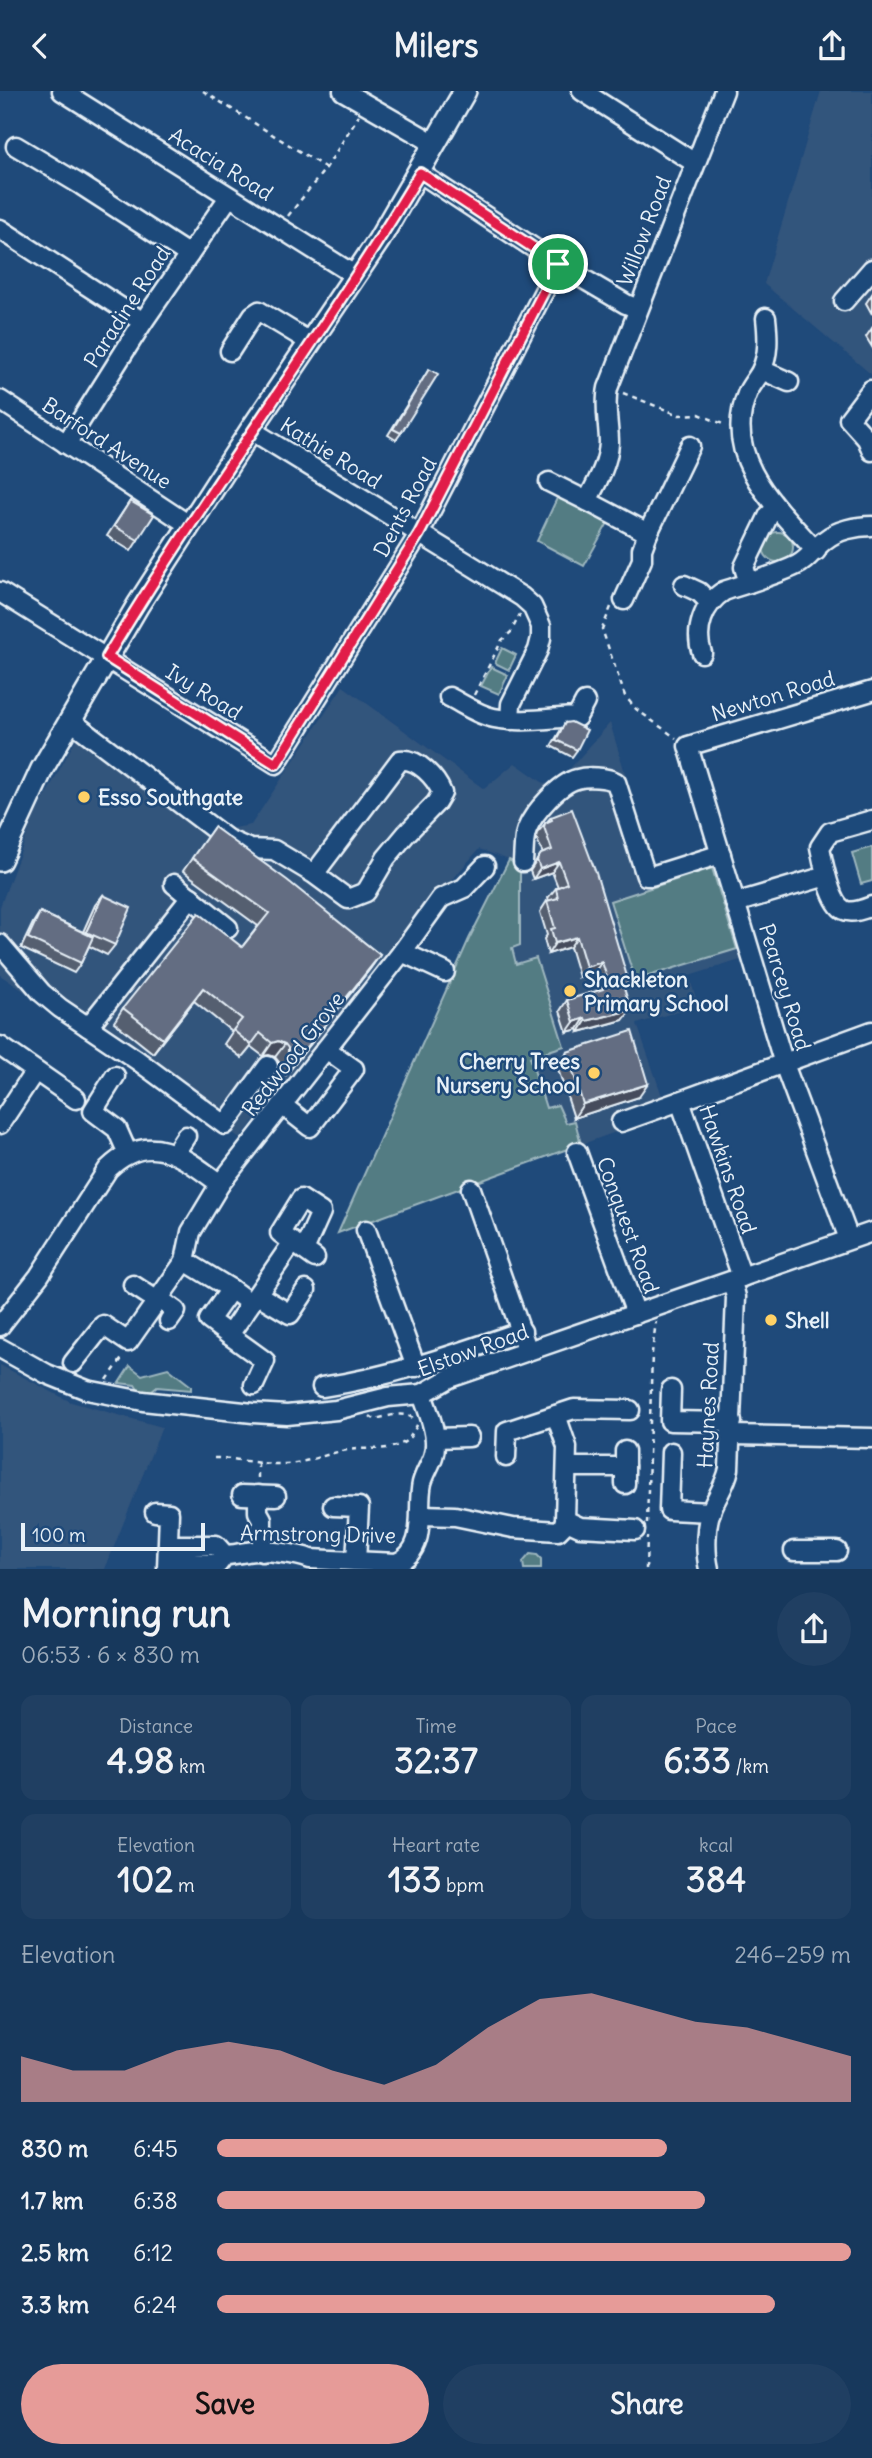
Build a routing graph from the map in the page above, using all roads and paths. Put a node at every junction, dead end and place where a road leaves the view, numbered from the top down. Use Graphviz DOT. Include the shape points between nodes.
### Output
graph roads {
  1 [pos="62,91"];
  2 [pos="203,91"];
  3 [pos="343,91"];
  4 [pos="464,91"];
  5 [pos="582,91"];
  6 [pos="724,91"];
  7 [pos="365,105"];
  8 [pos="435,144"];
  9 [pos="16,146"];
  10 [pos="695,163"];
  11 [pos="326,168"];
  12 [pos="420,173"];
  13 [pos="229,197"];
  14 [pos="280,227"];
  15 [pos="0,229"];
  16 [pos="189,255"];
  17 [pos="558,264"];
  18 [pos="872,269"];
  19 [pos="356,276"];
  20 [pos="844,301"];
  21 [pos="638,309"];
  22 [pos="766,318"];
  23 [pos="143,323"];
  24 [pos="310,342"];
  25 [pos="230,351"];
  26 [pos="762,370"];
  27 [pos="789,382"];
  28 [pos="608,388"];
  29 [pos="871,390"];
  30 [pos="0,400"];
  31 [pos="251,430"];
  32 [pos="741,431"];
  33 [pos="65,444"];
  34 [pos="690,446"];
  35 [pos="872,451"];
  36 [pos="549,482"];
  37 [pos="587,501"];
  38 [pos="777,508"];
  39 [pos="189,525"];
  40 [pos="872,526"];
  41 [pos="419,534"];
  42 [pos="648,534"];
  43 [pos="816,551"];
  44 [pos="748,583"];
  45 [pos="684,585"];
  46 [pos="0,592"];
  47 [pos="526,601"];
  48 [pos="618,603"];
  49 [pos="709,603"];
  50 [pos="702,653"];
  51 [pos="107,657"];
  52 [pos="872,691"];
  53 [pos="449,697"];
  54 [pos="585,702"];
  55 [pos="468,707"];
  56 [pos="69,720"];
  57 [pos="510,720"];
  58 [pos="688,746"];
  59 [pos="276,764"];
  60 [pos="872,820"];
  61 [pos="720,854"];
  62 [pos="0,860"];
  63 [pos="523,862"];
  64 [pos="485,866"];
  65 [pos="314,874"];
  66 [pos="826,876"];
  67 [pos="174,884"];
  68 [pos="191,897"];
  69 [pos="743,901"];
  70 [pos="872,907"];
  71 [pos="228,927"];
  72 [pos="0,944"];
  73 [pos="402,952"];
  74 [pos="445,972"];
  75 [pos="88,1027"];
  76 [pos="872,1031"];
  77 [pos="0,1046"];
  78 [pos="326,1049"];
  79 [pos="784,1064"];
  80 [pos="268,1066"];
  81 [pos="35,1071"];
  82 [pos="115,1076"];
  83 [pos="76,1099"];
  84 [pos="680,1101"];
  85 [pos="282,1105"];
  86 [pos="621,1122"];
  87 [pos="0,1124"];
  88 [pos="186,1136"];
  89 [pos="577,1152"];
  90 [pos="176,1153"];
  91 [pos="128,1154"];
  92 [pos="220,1184"];
  93 [pos="471,1189"];
  94 [pos="366,1230"];
  95 [pos="872,1232"];
  96 [pos="849,1239"];
  97 [pos="304,1250"];
  98 [pos="185,1261"];
  99 [pos="737,1279"];
  100 [pos="134,1285"];
  101 [pos="231,1289"];
  102 [pos="306,1290"];
  103 [pos="157,1299"];
  104 [pos="254,1299"];
  105 [pos="657,1307"];
  106 [pos="636,1314"];
  107 [pos="169,1321"];
  108 [pos="0,1326"];
  109 [pos="522,1331"];
  110 [pos="229,1335"];
  111 [pos="128,1342"];
  112 [pos="0,1348"];
  113 [pos="528,1353"];
  114 [pos="73,1363"];
  115 [pos="415,1367"];
  116 [pos="104,1384"];
  117 [pos="254,1385"];
  118 [pos="322,1387"];
  119 [pos="671,1390"];
  120 [pos="422,1395"];
  121 [pos="355,1406"];
  122 [pos="630,1410"];
  123 [pos="556,1415"];
  124 [pos="732,1428"];
  125 [pos="469,1437"];
  126 [pos="435,1438"];
  127 [pos="872,1438"];
  128 [pos="671,1453"];
  129 [pos="506,1457"];
  130 [pos="214,1458"];
  131 [pos="258,1462"];
  132 [pos="568,1467"];
  133 [pos="625,1467"];
  134 [pos="259,1495"];
  135 [pos="333,1506"];
  136 [pos="155,1512"];
  137 [pos="711,1512"];
  138 [pos="422,1515"];
  139 [pos="565,1520"];
  140 [pos="635,1530"];
  141 [pos="794,1551"];
  142 [pos="836,1551"];
  143 [pos="168,1553"];
  144 [pos="271,1558"];
  145 [pos="816,1560"];
  146 [pos="356,1561"];
  147 [pos="381,1566"];
  148 [pos="646,1569"];
  149 [pos="709,1569"];
  1 -- 13 [label="street, Acacia Road"];
  2 -- 11 [label="path"];
  3 -- 7 [label="street"];
  4 -- 8 [label="main road"];
  5 -- 10 [label="street"];
  6 -- 10 [label="street, Willow Road"];
  7 -- 8 [label="street"];
  7 -- 11 [label="path"];
  8 -- 12 [label="main road"];
  9 -- 16 [label="street"];
  10 -- 21 [label="street, Willow Road"];
  11 -- 14 [label="path"];
  12 -- 17 [label="street"];
  12 -- 19 [label="main road"];
  13 -- 14 [label="street, Acacia Road"];
  13 -- 16 [label="street, Paradine Road"];
  14 -- 19 [label="street, Acacia Road"];
  15 -- 23 [label="street"];
  16 -- 23 [label="street, Paradine Road"];
  17 -- 21 [label="street"];
  17 -- 41 [label="street, Dents Road"];
  18 -- 20 [label="street"];
  19 -- 24 [label="main road"];
  21 -- 28 [label="street, Willow Road"];
  22 -- 26 [label="street" via="768,343"];
  23 -- 33 [label="street, Paradine Road"];
  24 -- 25 [label="street" via="259,311"];
  24 -- 31 [label="main road"];
  26 -- 27 [label="street"];
  26 -- 32 [label="street" via="747,393"];
  28 -- 32 [label="path" via="680,415 699,414"];
  28 -- 37 [label="street, Willow Road" via="609,445 605,466"];
  29 -- 35 [label="street" via="849,419"];
  30 -- 33 [label="street, Barford Avenue"];
  31 -- 39 [label="main road"];
  31 -- 41 [label="street, Kathie Road"];
  32 -- 38 [label="street" via="746,463"];
  33 -- 39 [label="street, Barford Avenue"];
  34 -- 42 [label="street"];
  36 -- 37 [label="street"];
  37 -- 42 [label="street"];
  38 -- 43 [label="street"];
  38 -- 44 [label="street" via="769,515 744,567"];
  39 -- 51 [label="main road"];
  40 -- 43 [label="street" via="856,527 824,540"];
  41 -- 47 [label="street, Kathie Road"];
  41 -- 59 [label="street, Dents Road"];
  42 -- 48 [label="street" via="642,561"];
  43 -- 44 [label="street" via="797,565"];
  44 -- 49 [label="street" via="724,591"];
  45 -- 49 [label="street"];
  46 -- 51 [label="street, Ivy Road"];
  47 -- 55 [label="path"];
  47 -- 57 [label="street" via="537,614 541,638 511,704"];
  48 -- 58 [label="path" via="602,629 625,696"];
  49 -- 50 [label="street" via="697,639"];
  51 -- 56 [label="main road"];
  51 -- 59 [label="street, Ivy Road"];
  52 -- 58 [label="street, Newton Road"];
  53 -- 55 [label="street"];
  54 -- 57 [label="street" via="577,717"];
  55 -- 57 [label="street"];
  56 -- 62 [label="main road"];
  56 -- 65 [label="street" via="228,839 250,849 274,850"];
  58 -- 61 [label="street, Pearcey Road"];
  60 -- 66 [label="street" via="830,832 824,839 820,847"];
  61 -- 63 [label="street" via="646,876 616,782 581,778 540,808 525,832"];
  61 -- 69 [label="street, Pearcey Road"];
  64 -- 73 [label="street, Redwood Grove" via="464,888 441,898"];
  65 -- 65 [label="street" via="348,899 366,892 386,858 443,793 438,782 407,759 400,760"];
  66 -- 69 [label="street"];
  66 -- 70 [label="street" via="844,910"];
  67 -- 68 [label="street"];
  68 -- 71 [label="street"];
  68 -- 75 [label="street"];
  69 -- 79 [label="street, Pearcey Road"];
  72 -- 75 [label="street" via="43,993"];
  73 -- 74 [label="street"];
  73 -- 78 [label="street, Redwood Grove"];
  75 -- 80 [label="street" via="225,1125"];
  76 -- 79 [label="street, Hawkins Road"];
  77 -- 81 [label="street"];
  78 -- 85 [label="street, Redwood Grove"];
  78 -- 85 [label="street" via="354,1069 310,1127"];
  79 -- 84 [label="street, Hawkins Road"];
  79 -- 96 [label="street, Pearcey Road"];
  81 -- 83 [label="street"];
  81 -- 87 [label="street"];
  82 -- 91 [label="street" via="93,1111 117,1129"];
  84 -- 86 [label="street"];
  84 -- 99 [label="street, Hawkins Road"];
  85 -- 92 [label="street, Redwood Grove"];
  88 -- 90 [label="street"];
  89 -- 106 [label="street, Conquest Road"];
  90 -- 91 [label="street" via="157,1148"];
  90 -- 92 [label="street"];
  91 -- 108 [label="street" via="108,1169 39,1276"];
  92 -- 98 [label="street, Redwood Grove" via="191,1231"];
  93 -- 109 [label="street"];
  94 -- 115 [label="street"];
  95 -- 96 [label="street, Elstow Road"];
  96 -- 99 [label="street, Elstow Road"];
  97 -- 104 [label="street"];
  98 -- 101 [label="street"];
  98 -- 103 [label="street, Redwood Grove"];
  99 -- 105 [label="street, Elstow Road"];
  99 -- 124 [label="street, Haynes Road"];
  100 -- 103 [label="street"];
  101 -- 104 [label="street"];
  101 -- 110 [label="street" via="209,1320"];
  102 -- 104 [label="street" via="290,1314"];
  103 -- 107 [label="street" via="176,1311"];
  103 -- 111 [label="street, Redwood Grove"];
  104 -- 110 [label="street"];
  105 -- 106 [label="street, Elstow Road"];
  105 -- 148 [label="path"];
  106 -- 113 [label="street, Elstow Road"];
  109 -- 113 [label="street"];
  109 -- 115 [label="street"];
  110 -- 117 [label="street" via="265,1361"];
  111 -- 114 [label="street" via="103,1325"];
  111 -- 116 [label="path"];
  112 -- 121 [label="street, Elstow Road" via="47,1374 132,1399 253,1413 304,1414"];
  113 -- 120 [label="street, Elstow Road" via="450,1378"];
  115 -- 118 [label="street"];
  119 -- 124 [label="street" via="670,1421"];
  120 -- 121 [label="street, Elstow Road"];
  120 -- 126 [label="street"];
  121 -- 131 [label="path" via="374,1419 405,1414 418,1423 408,1440 386,1449 343,1451 303,1463"];
  122 -- 123 [label="street" via="574,1409"];
  123 -- 129 [label="street" via="507,1431"];
  123 -- 132 [label="street" via="567,1447"];
  124 -- 127 [label="street"];
  124 -- 137 [label="street, Haynes Road" via="726,1484"];
  125 -- 126 [label="street"];
  126 -- 138 [label="street, Armstrong Drive" via="432,1464 421,1486"];
  128 -- 137 [label="street" via="669,1510"];
  130 -- 131 [label="path"];
  131 -- 134 [label="path"];
  132 -- 133 [label="street"];
  132 -- 139 [label="street"];
  134 -- 144 [label="street" via="258,1511"];
  135 -- 146 [label="street" via="359,1507"];
  136 -- 143 [label="street" via="169,1513"];
  137 -- 149 [label="street, Haynes Road"];
  138 -- 139 [label="street" via="550,1532 558,1531"];
  138 -- 147 [label="street, Armstrong Drive" via="419,1532 404,1559"];
  139 -- 140 [label="street" via="580,1527"];
  141 -- 145 [label="street"];
  142 -- 145 [label="street"];
  143 -- 144 [label="street, Armstrong Drive" via="218,1564 225,1555"];
  144 -- 146 [label="street, Armstrong Drive" via="300,1554 310,1559"];
  146 -- 147 [label="street, Armstrong Drive"];
}
